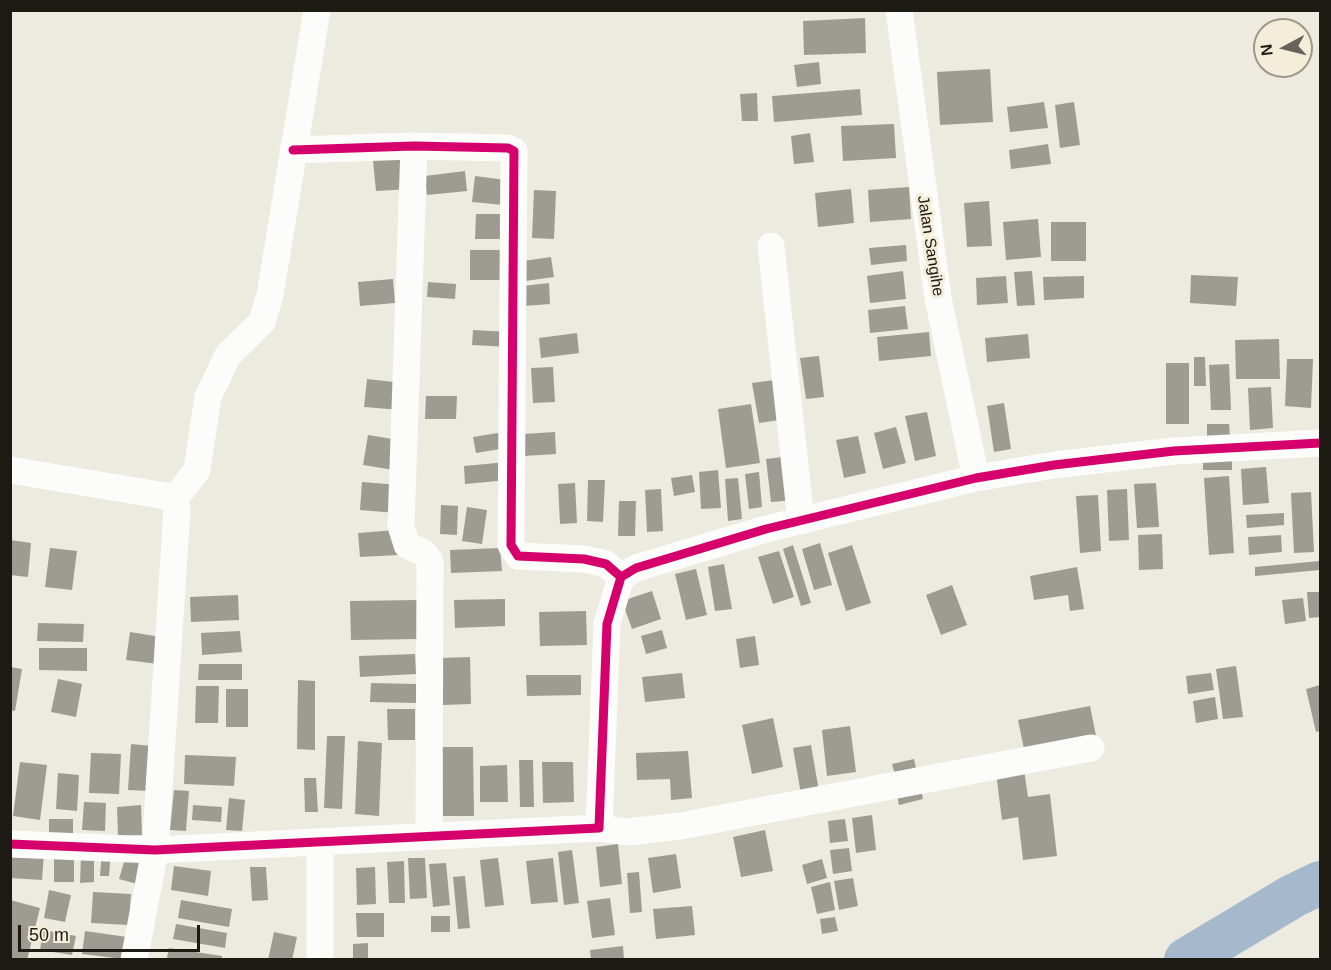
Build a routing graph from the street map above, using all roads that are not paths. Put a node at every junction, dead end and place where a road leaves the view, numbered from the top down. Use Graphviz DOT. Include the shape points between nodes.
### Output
graph roads {
  1 [pos="318,10"];
  2 [pos="899,10"];
  3 [pos="414,146"];
  4 [pos="293,150"];
  5 [pos="771,246"];
  6 [pos="1320,443"];
  7 [pos="10,470"];
  8 [pos="976,478"];
  9 [pos="174,500"];
  10 [pos="801,521"];
  11 [pos="621,577"];
  12 [pos="1090,748"];
  13 [pos="599,828"];
  14 [pos="429,835"];
  15 [pos="320,843"];
  16 [pos="10,844"];
  17 [pos="155,850"];
  18 [pos="134,960"];
  19 [pos="320,960"];
  1 -- 4 [label="street"];
  2 -- 8 [label="street, Jalan Sangihe" via="938,298"];
  3 -- 4 [label="street"];
  3 -- 11 [label="street" via="508,147 514,151 512,545 518,556 585,559 606,564"];
  3 -- 14 [label="street" via="401,526 407,545 424,553 430,561"];
  4 -- 9 [label="street" via="270,295 262,322 228,355 208,397 197,470"];
  5 -- 10 [label="street"];
  6 -- 8 [label="street" via="1174,451"];
  7 -- 9 [label="street"];
  8 -- 10 [label="street"];
  9 -- 17 [label="street" via="177,521"];
  10 -- 11 [label="street" via="673,555"];
  11 -- 13 [label="street" via="607,624"];
  12 -- 13 [label="street" via="672,828 627,832"];
  13 -- 14 [label="street"];
  14 -- 15 [label="street"];
  15 -- 17 [label="street"];
  15 -- 19 [label="street"];
  16 -- 17 [label="street"];
  17 -- 18 [label="street"];
}
